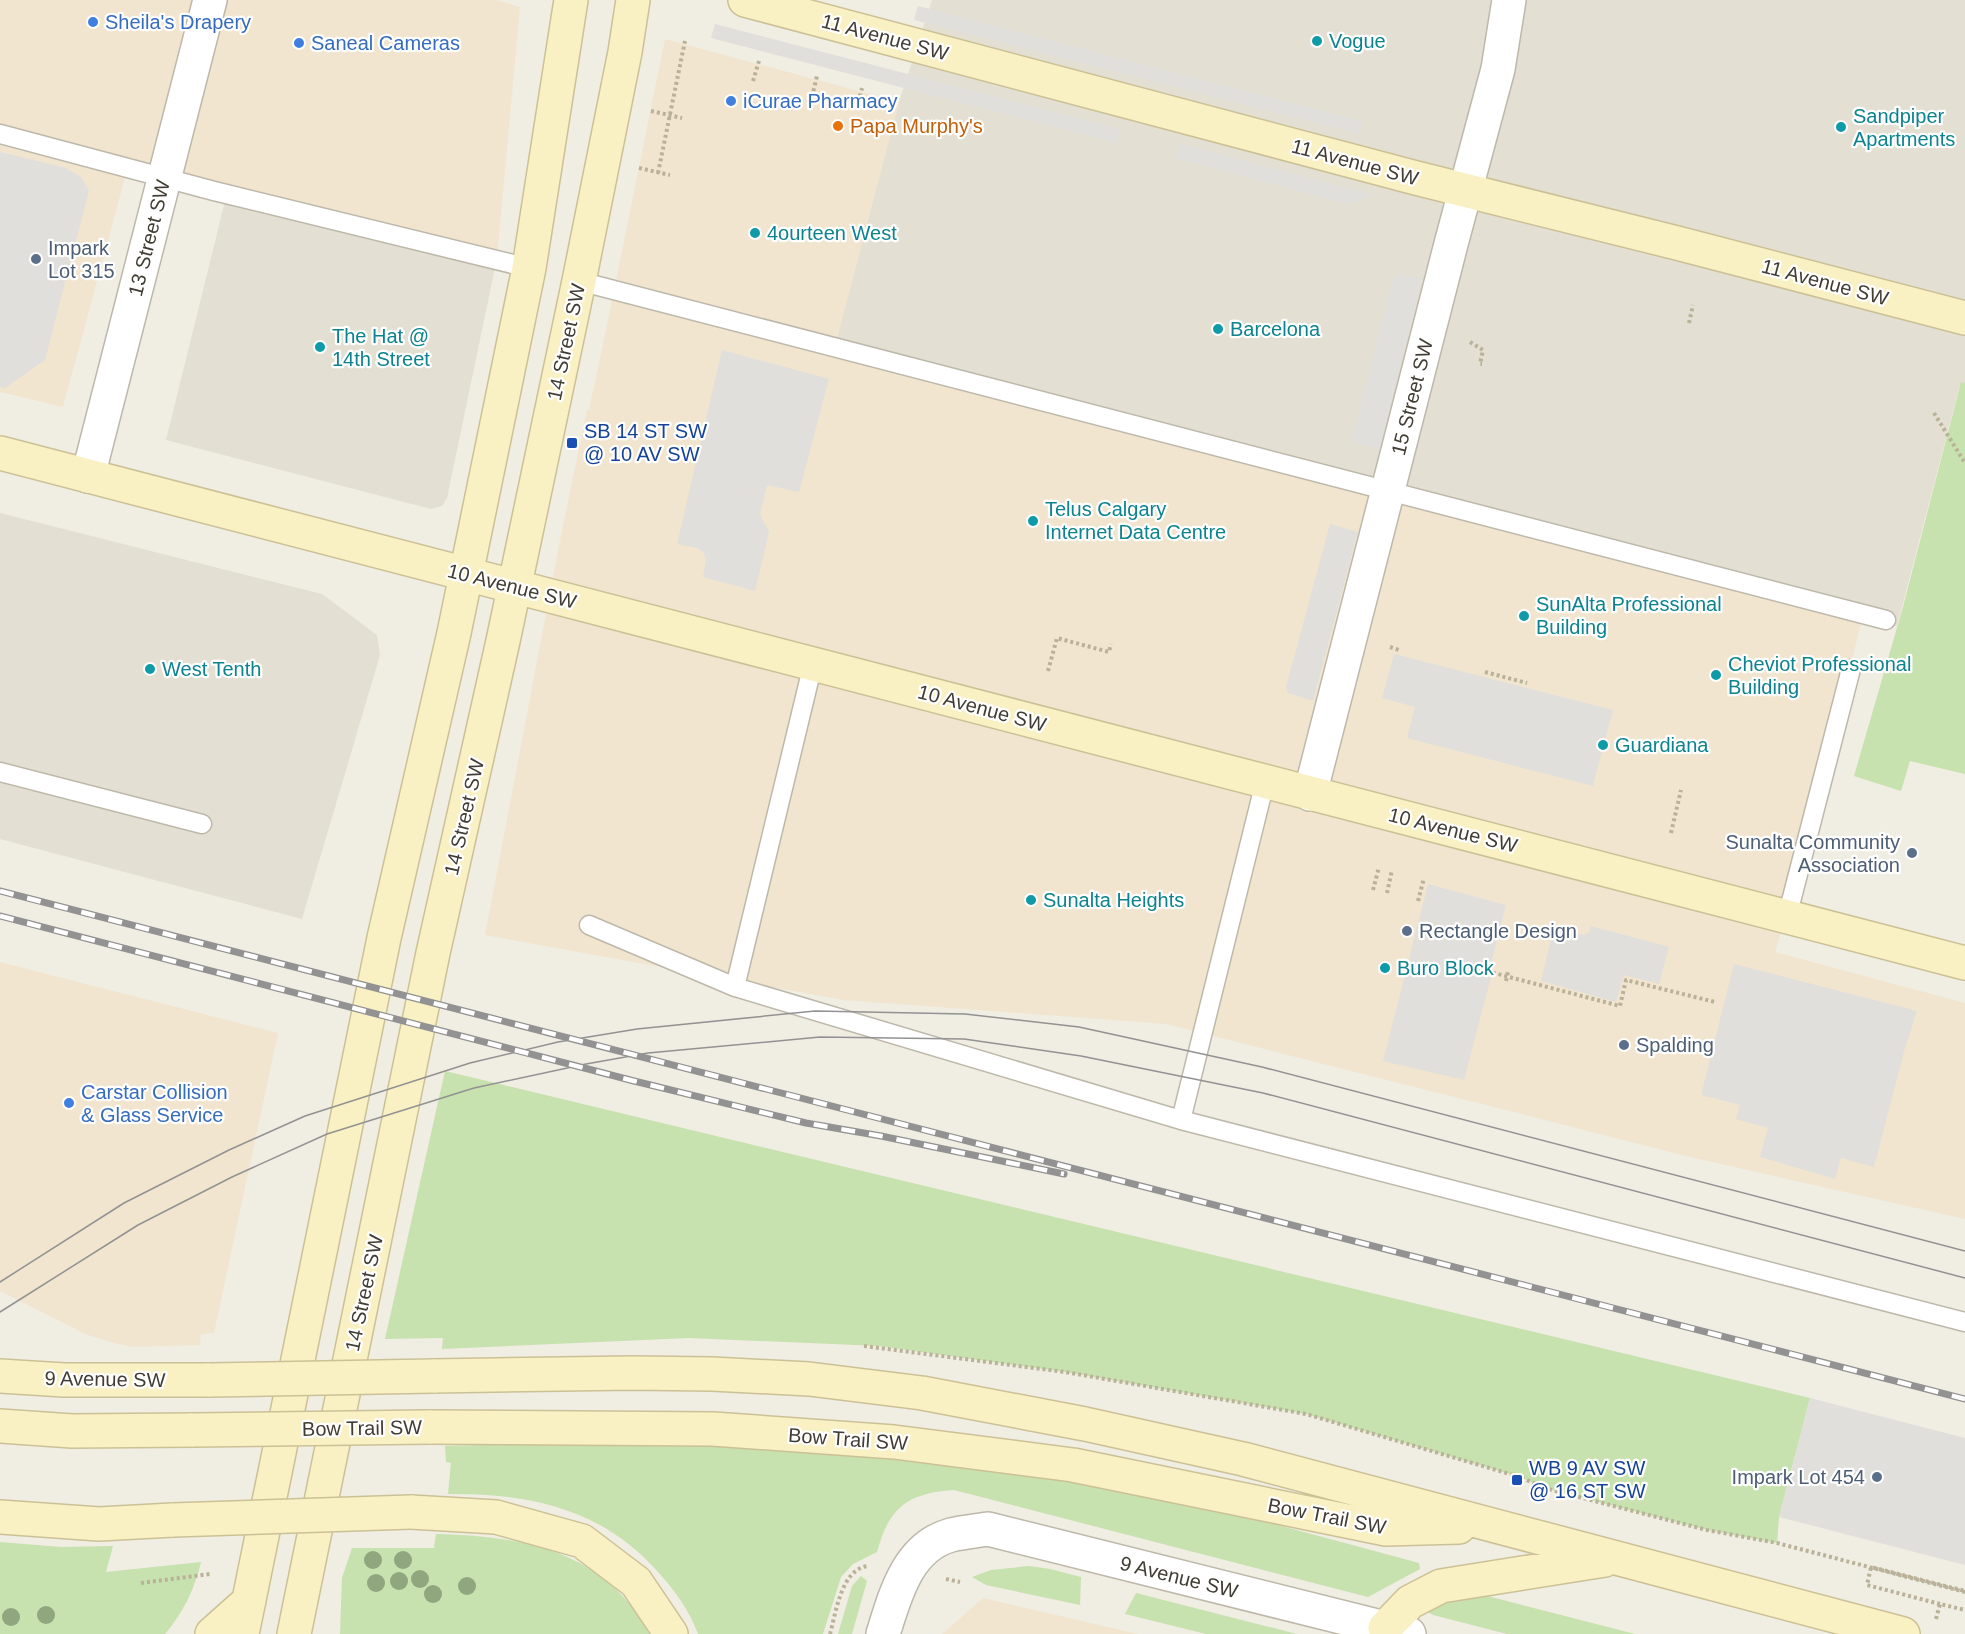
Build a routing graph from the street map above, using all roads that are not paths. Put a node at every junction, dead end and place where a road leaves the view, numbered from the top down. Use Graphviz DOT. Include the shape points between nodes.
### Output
graph roads {
  1 [pos="210,0"];
  2 [pos="571,0"];
  3 [pos="633,0"];
  4 [pos="745,0"];
  5 [pos="1509,0"];
  6 [pos="0,134"];
  7 [pos="165,177"];
  8 [pos="1466,191"];
  9 [pos="529,268"];
  10 [pos="579,281"];
  11 [pos="1965,318"];
  12 [pos="0,453"];
  13 [pos="88,476"];
  14 [pos="1388,492"];
  15 [pos="466,574"];
  16 [pos="514,587"];
  17 [pos="1886,620"];
  18 [pos="813,664"];
  19 [pos="1851,669"];
  20 [pos="0,772"];
  21 [pos="1266,782"];
  22 [pos="1310,794"];
  23 [pos="202,824"];
  24 [pos="1786,917"];
  25 [pos="589,925"];
  26 [pos="1965,963"];
  27 [pos="735,987"];
  28 [pos="1181,1120"];
  29 [pos="1965,1322"];
  30 [pos="0,1376"];
  31 [pos="210,1380"];
  32 [pos="0,1426"];
  33 [pos="0,1517"];
  34 [pos="1495,1526"];
  35 [pos="1619,1558"];
  36 [pos="249,1601"];
  37 [pos="1847,1625"];
  38 [pos="1392,1632"];
  39 [pos="212,1634"];
  40 [pos="242,1634"];
  41 [pos="294,1634"];
  42 [pos="671,1634"];
  43 [pos="884,1634"];
  44 [pos="1903,1634"];
  1 -- 7 [label="street, 13 Street SW"];
  2 -- 9 [label="main road"];
  3 -- 10 [label="main road, 14 Street SW"];
  4 -- 8 [label="main road, 11 Avenue SW"];
  5 -- 8 [label="street, 15 Street SW" via="1498,69"];
  6 -- 7 [label="lane"];
  7 -- 9 [label="lane"];
  7 -- 13 [label="street, 13 Street SW"];
  8 -- 11 [label="main road, 11 Avenue SW"];
  8 -- 14 [label="street, 15 Street SW"];
  9 -- 15 [label="main road"];
  10 -- 14 [label="lane"];
  10 -- 16 [label="main road, 14 Street SW"];
  12 -- 13 [label="main road, 10 Avenue SW"];
  13 -- 15 [label="main road, 10 Avenue SW"];
  14 -- 17 [label="lane"];
  14 -- 22 [label="street, 15 Street SW"];
  15 -- 16 [label="main road, 10 Avenue SW"];
  15 -- 36 [label="main road" via="384,938"];
  16 -- 18 [label="main road, 10 Avenue SW"];
  16 -- 41 [label="main road, 14 Street SW" via="433,953"];
  18 -- 21 [label="main road, 10 Avenue SW"];
  18 -- 27 [label="lane"];
  19 -- 24 [label="lane"];
  20 -- 23 [label="lane"];
  21 -- 22 [label="main road, 10 Avenue SW"];
  21 -- 28 [label="lane"];
  22 -- 24 [label="main road, 10 Avenue SW"];
  24 -- 26 [label="main road, 10 Avenue SW"];
  25 -- 27 [label="lane"];
  27 -- 28 [label="lane"];
  28 -- 29 [label="lane"];
  30 -- 31 [label="main road, 9 Avenue SW"];
  31 -- 34 [label="main road, Bow Trail SW, bridge" via="632,1373 809,1379 922,1393 1085,1424 1243,1459"];
  32 -- 34 [label="main road, Bow Trail SW, bridge" via="72,1431 428,1426 713,1429 894,1442 1073,1465 1386,1529"];
  33 -- 42 [label="main road, bridge" via="99,1524 411,1512 496,1517 582,1541 636,1582"];
  34 -- 35 [label="main road, Bow Trail SW"];
  35 -- 37 [label="main road, Bow Trail SW"];
  35 -- 38 [label="main road" via="1441,1586 1410,1602"];
  36 -- 39 [label="main road"];
  36 -- 40 [label="main road"];
  37 -- 44 [label="main road, Bow Trail SW"];
  38 -- 43 [label="street, 9 Avenue SW" via="988,1529 949,1536 921,1551 906,1572"];
}
